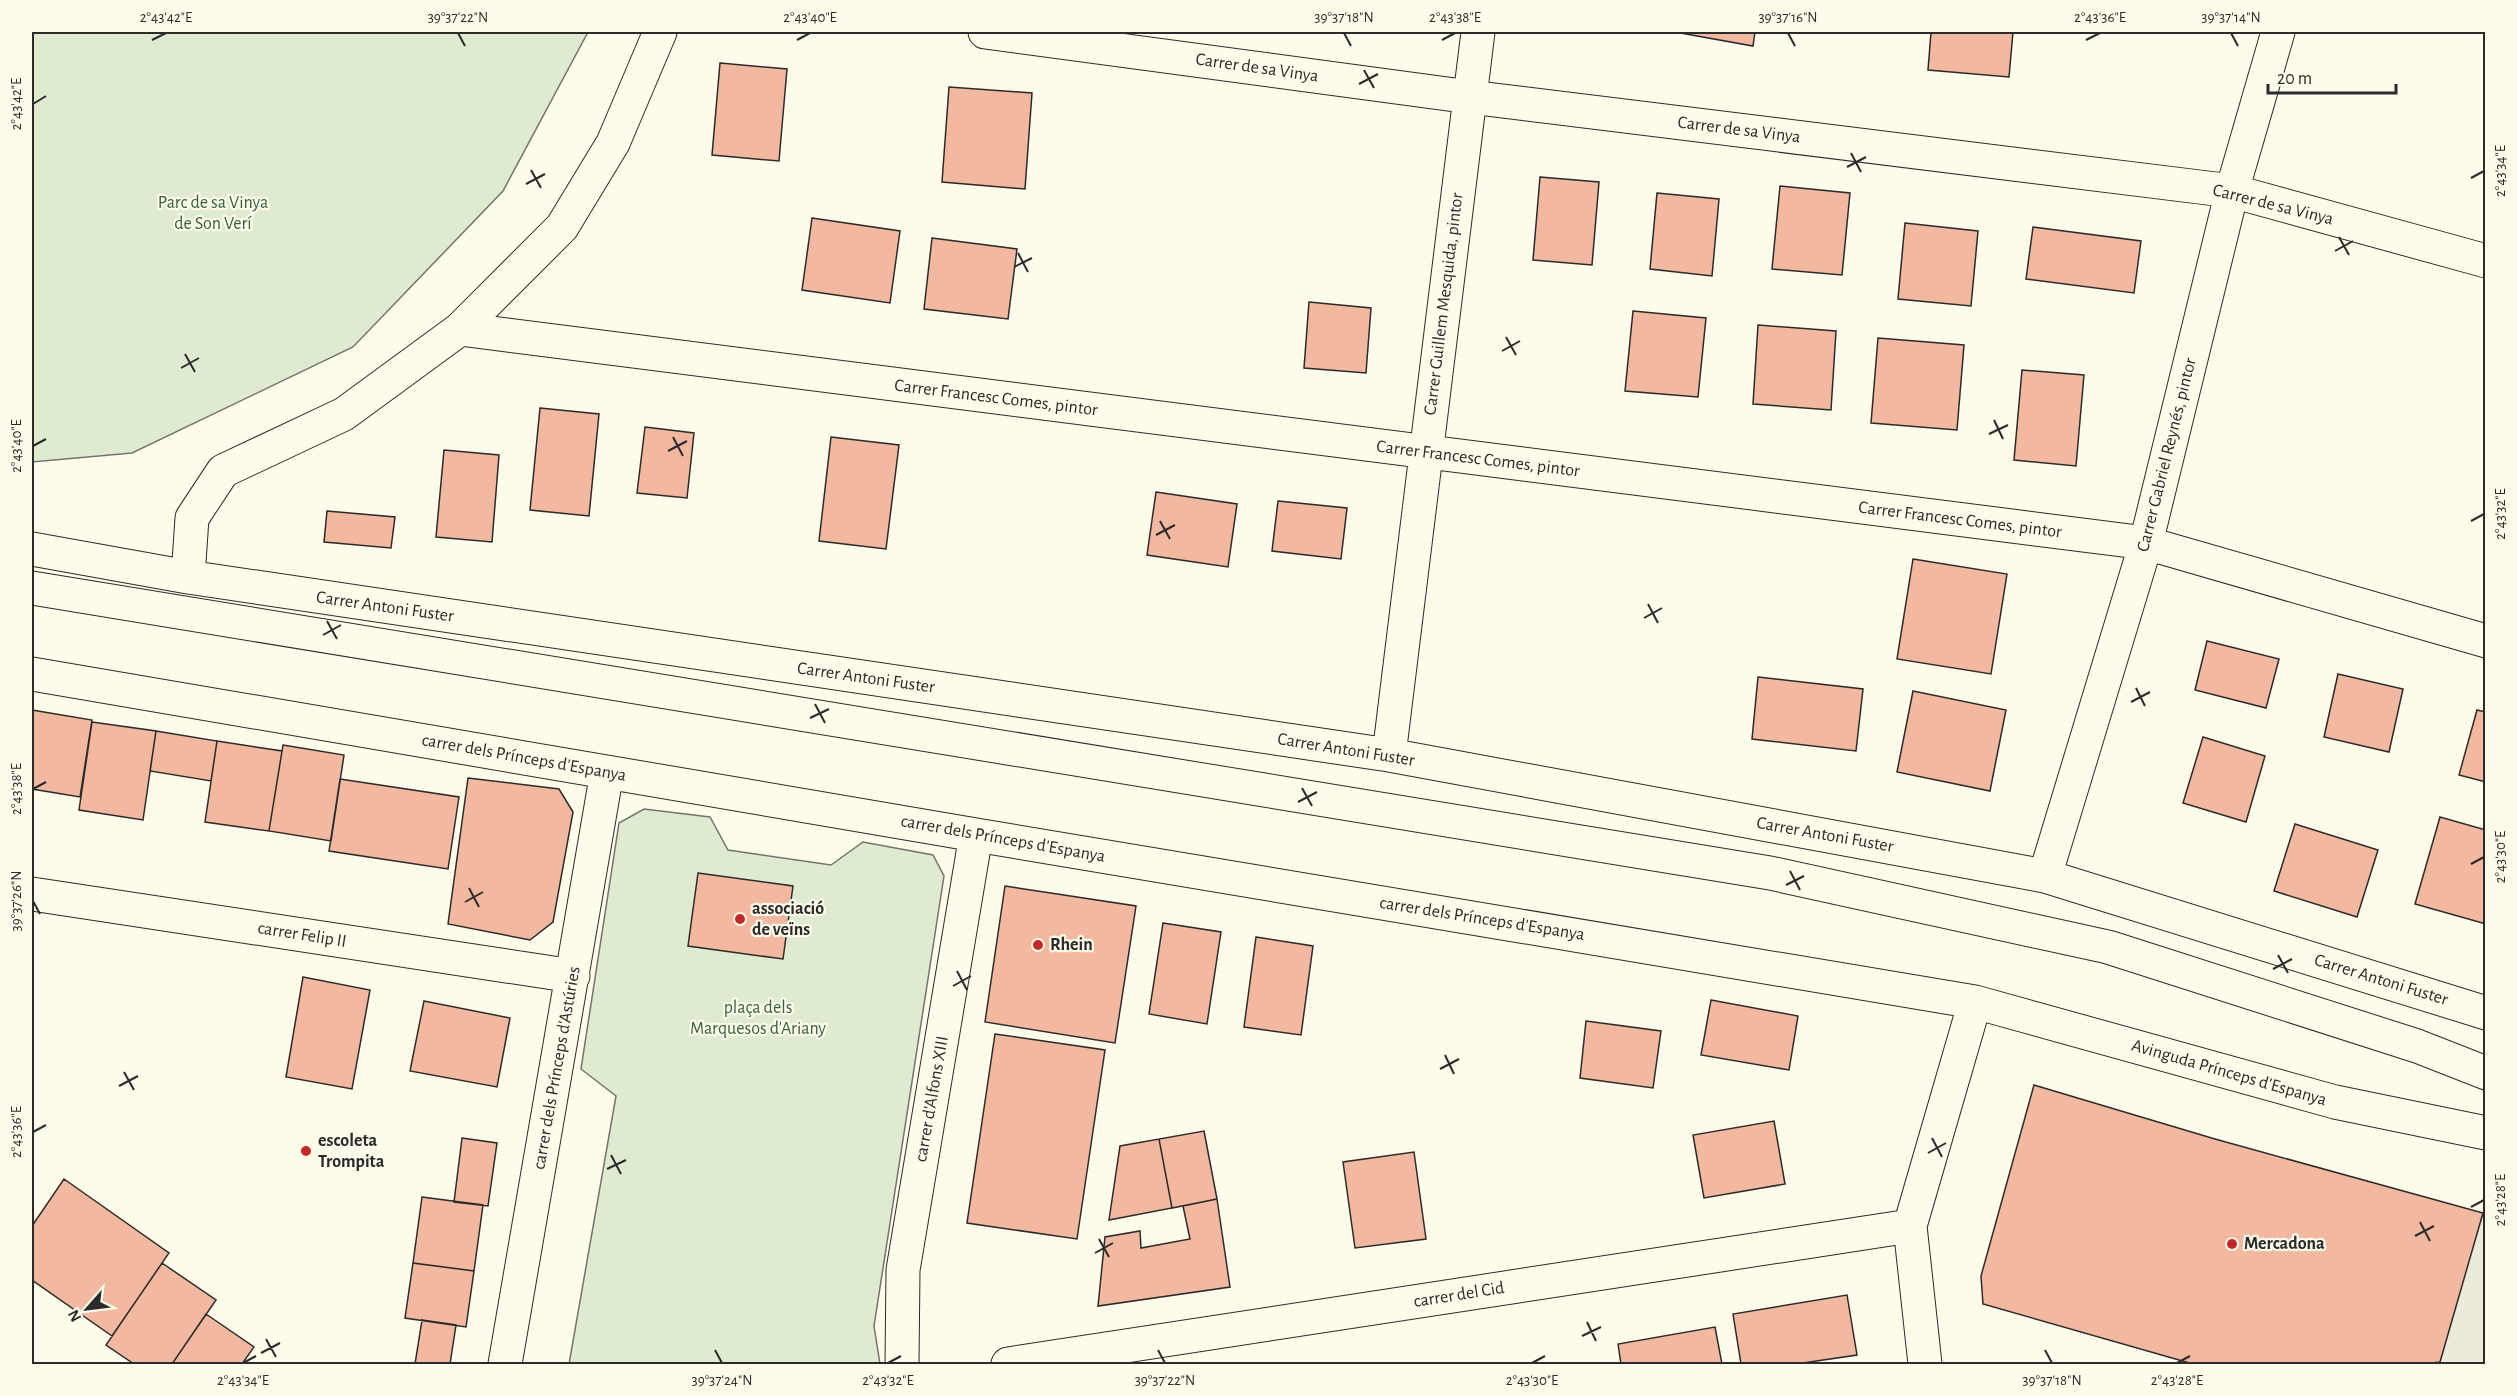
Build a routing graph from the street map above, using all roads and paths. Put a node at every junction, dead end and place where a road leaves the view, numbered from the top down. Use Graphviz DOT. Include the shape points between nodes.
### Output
graph roads {
  1 [pos="660,32"];
  2 [pos="985,32"];
  3 [pos="1478,32"];
  4 [pos="2278,32"];
  5 [pos="1470,97"];
  6 [pos="2232,191"];
  7 [pos="2486,261"];
  8 [pos="460,329"];
  9 [pos="1426,453"];
  10 [pos="2146,543"];
  11 [pos="32,549"];
  12 [pos="188,577"];
  13 [pos="32,588"];
  14 [pos="2486,640"];
  15 [pos="32,674"];
  16 [pos="1389,755"];
  17 [pos="607,772"];
  18 [pos="976,835"];
  19 [pos="2045,876"];
  20 [pos="32,894"];
  21 [pos="573,976"];
  22 [pos="1975,1002"];
  23 [pos="2486,1013"];
  24 [pos="2417,1046"];
  25 [pos="2486,1073"];
  26 [pos="2486,1085"];
  27 [pos="2486,1133"];
  28 [pos="1910,1226"];
  29 [pos="505,1365"];
  30 [pos="902,1365"];
  31 [pos="1008,1365"];
  32 [pos="1925,1365"];
  1 -- 8 [label="street" via="613,143 562,227"];
  2 -- 5 [label="street, Carrer de sa Vinya"];
  3 -- 5 [label="street, Carrer Guillem Mesquida, pintor"];
  4 -- 6 [label="street, Carrer Gabriel Reynés, pintor"];
  5 -- 6 [label="street, Carrer de sa Vinya"];
  5 -- 9 [label="street, Carrer Guillem Mesquida, pintor"];
  6 -- 7 [label="street, Carrer de sa Vinya"];
  6 -- 10 [label="street, Carrer Gabriel Reynés, pintor"];
  8 -- 9 [label="street, Carrer Francesc Comes, pintor"];
  8 -- 12 [label="street" via="344,414 223,471 192,518"];
  9 -- 10 [label="street, Carrer Francesc Comes, pintor"];
  9 -- 16 [label="street, Carrer Guillem Mesquida, pintor"];
  10 -- 14 [label="street, Carrer Francesc Comes, pintor"];
  10 -- 19 [label="street, Carrer Gabriel Reynés, pintor"];
  11 -- 12 [label="street, Carrer Antoni Fuster"];
  12 -- 16 [label="street, Carrer Antoni Fuster"];
  13 -- 24 [label="street" via="1770,873 2108,947"];
  15 -- 17 [label="street, carrer dels Prínceps d'Espanya"];
  16 -- 19 [label="street, Carrer Antoni Fuster"];
  17 -- 18 [label="street, carrer dels Prínceps d'Espanya"];
  17 -- 21 [label="street, carrer dels Prínceps d'Astúries"];
  18 -- 22 [label="street, carrer dels Prínceps d'Espanya"];
  18 -- 30 [label="street, carrer d'Alfons XIII" via="903,1270"];
  19 -- 23 [label="street, Carrer Antoni Fuster"];
  20 -- 21 [label="street, carrer Felip II"];
  21 -- 29 [label="street, carrer dels Prínceps d'Astúries"];
  22 -- 27 [label="street, Avinguda Prínceps d'Espanya" via="2335,1102"];
  22 -- 28 [label="street"];
  24 -- 25 [label="street"];
  24 -- 26 [label="street"];
  28 -- 31 [label="street, carrer del Cid"];
  28 -- 32 [label="street"];
}
